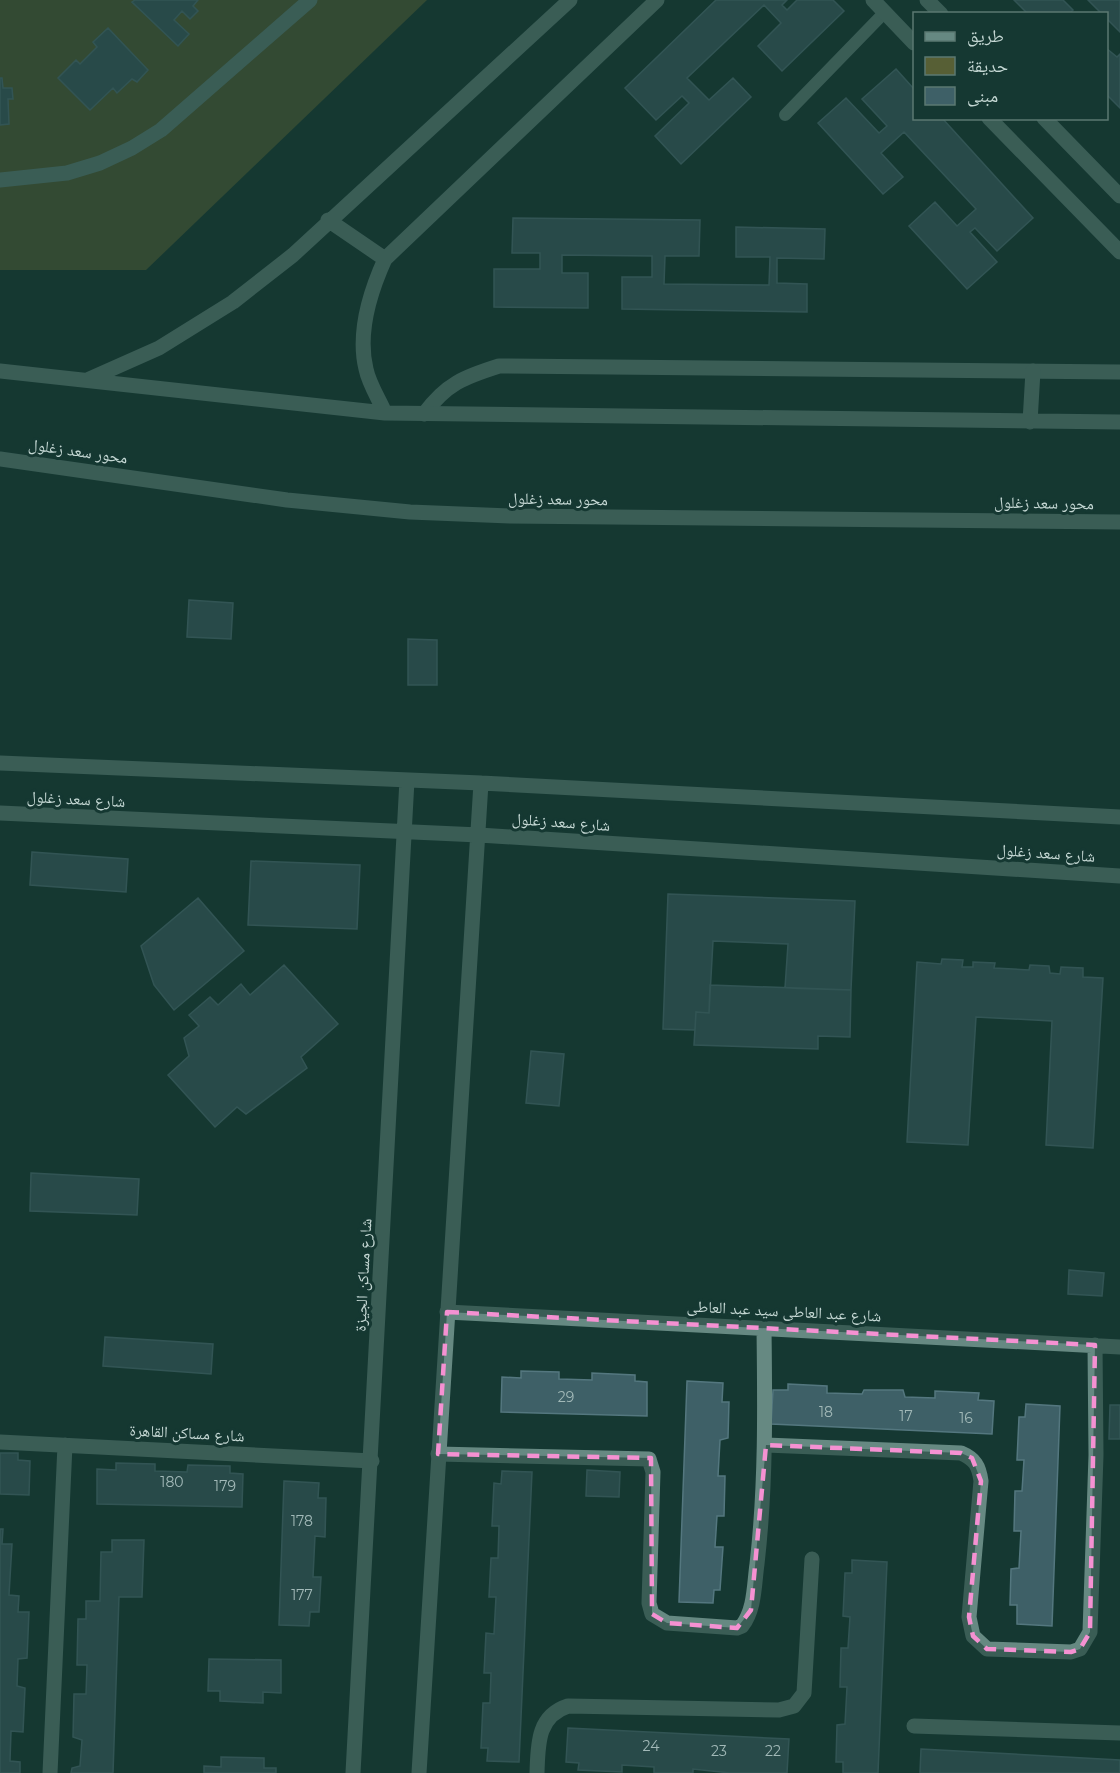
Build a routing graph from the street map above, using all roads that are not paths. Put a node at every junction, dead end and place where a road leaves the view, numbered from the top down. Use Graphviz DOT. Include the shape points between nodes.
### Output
graph roads {
  1 [pos="310,0"];
  2 [pos="570,0"];
  3 [pos="657,0"];
  4 [pos="873,0"];
  5 [pos="927,0"];
  6 [pos="885,12"];
  7 [pos="939,12"];
  8 [pos="913,40"];
  9 [pos="785,115"];
  10 [pos="991,120"];
  11 [pos="1046,120"];
  12 [pos="0,180"];
  13 [pos="1120,196"];
  14 [pos="328,220"];
  15 [pos="1120,252"];
  16 [pos="385,259"];
  17 [pos="0,371"];
  18 [pos="1033,371"];
  19 [pos="1120,372"];
  20 [pos="86,381"];
  21 [pos="385,413"];
  22 [pos="424,414"];
  23 [pos="1030,422"];
  24 [pos="1120,422"];
  25 [pos="0,459"];
  26 [pos="1120,522"];
  27 [pos="0,763"];
  28 [pos="407,780"];
  29 [pos="480,783"];
  30 [pos="0,813"];
  31 [pos="1120,817"];
  32 [pos="404,833"];
  33 [pos="479,835"];
  34 [pos="1120,876"];
  35 [pos="447,1312"];
  36 [pos="764,1328"];
  37 [pos="1095,1346"];
  38 [pos="1120,1347"];
  39 [pos="0,1442"];
  40 [pos="65,1445"];
  41 [pos="766,1445"];
  42 [pos="438,1454"];
  43 [pos="372,1461"];
  44 [pos="812,1559"];
  45 [pos="914,1726"];
  46 [pos="1120,1733"];
  47 [pos="50,1773"];
  48 [pos="353,1773"];
  49 [pos="419,1773"];
  50 [pos="537,1773"];
  1 -- 12 [label="street" via="161,130 132,148 67,173"];
  2 -- 14 [label="street"];
  3 -- 16 [label="street"];
  4 -- 6 [label="street"];
  5 -- 7 [label="street"];
  6 -- 8 [label="street"];
  6 -- 9 [label="lane"];
  10 -- 15 [label="street"];
  11 -- 13 [label="street"];
  14 -- 16 [label="street"];
  14 -- 20 [label="street" via="293,255 232,302 159,348"];
  16 -- 21 [label="street" via="372,290 363,331 366,369"];
  17 -- 20 [label="street"];
  18 -- 19 [label="street"];
  18 -- 22 [label="street" via="499,366 462,378 438,395"];
  18 -- 23 [label="street"];
  20 -- 21 [label="street"];
  21 -- 22 [label="street"];
  22 -- 23 [label="street"];
  23 -- 24 [label="street"];
  25 -- 26 [label="street, محور سعد زغلول" via="287,500 410,512"];
  27 -- 28 [label="street, شارع سعد زغلول"];
  28 -- 29 [label="street, شارع سعد زغلول"];
  28 -- 32 [label="street, شارع مساكن الجيزة"];
  29 -- 31 [label="street, شارع سعد زغلول"];
  29 -- 33 [label="street"];
  30 -- 32 [label="street, شارع سعد زغلول"];
  32 -- 33 [label="street, شارع سعد زغلول"];
  32 -- 43 [label="street, شارع مساكن الجيزة"];
  33 -- 34 [label="street, شارع سعد زغلول"];
  33 -- 35 [label="street"];
  35 -- 36 [label="street, شارع عبد العاطى سيد عبد العاطى"];
  35 -- 42 [label="street"];
  36 -- 37 [label="street, شارع عبد العاطى سيد عبد العاطى"];
  36 -- 41 [label="street"];
  37 -- 38 [label="street, شارع عبد العاطى سيد عبد العاطى"];
  37 -- 41 [label="street" via="1090,1632 1080,1649 1071,1652 987,1649 973,1636 969,1617 981,1481 972,1458 961,1453"];
  39 -- 40 [label="street, شارع مساكن القاهرة"];
  40 -- 43 [label="street, شارع مساكن القاهرة"];
  40 -- 47 [label="street"];
  41 -- 42 [label="street" via="751,1610 737,1628 667,1623 652,1614 650,1460"];
  42 -- 49 [label="street"];
  43 -- 48 [label="street, شارع مساكن الجيزة"];
  44 -- 50 [label="street" via="804,1693 794,1706 779,1710 568,1706 554,1713 542,1728"];
  45 -- 46 [label="street"];
}
